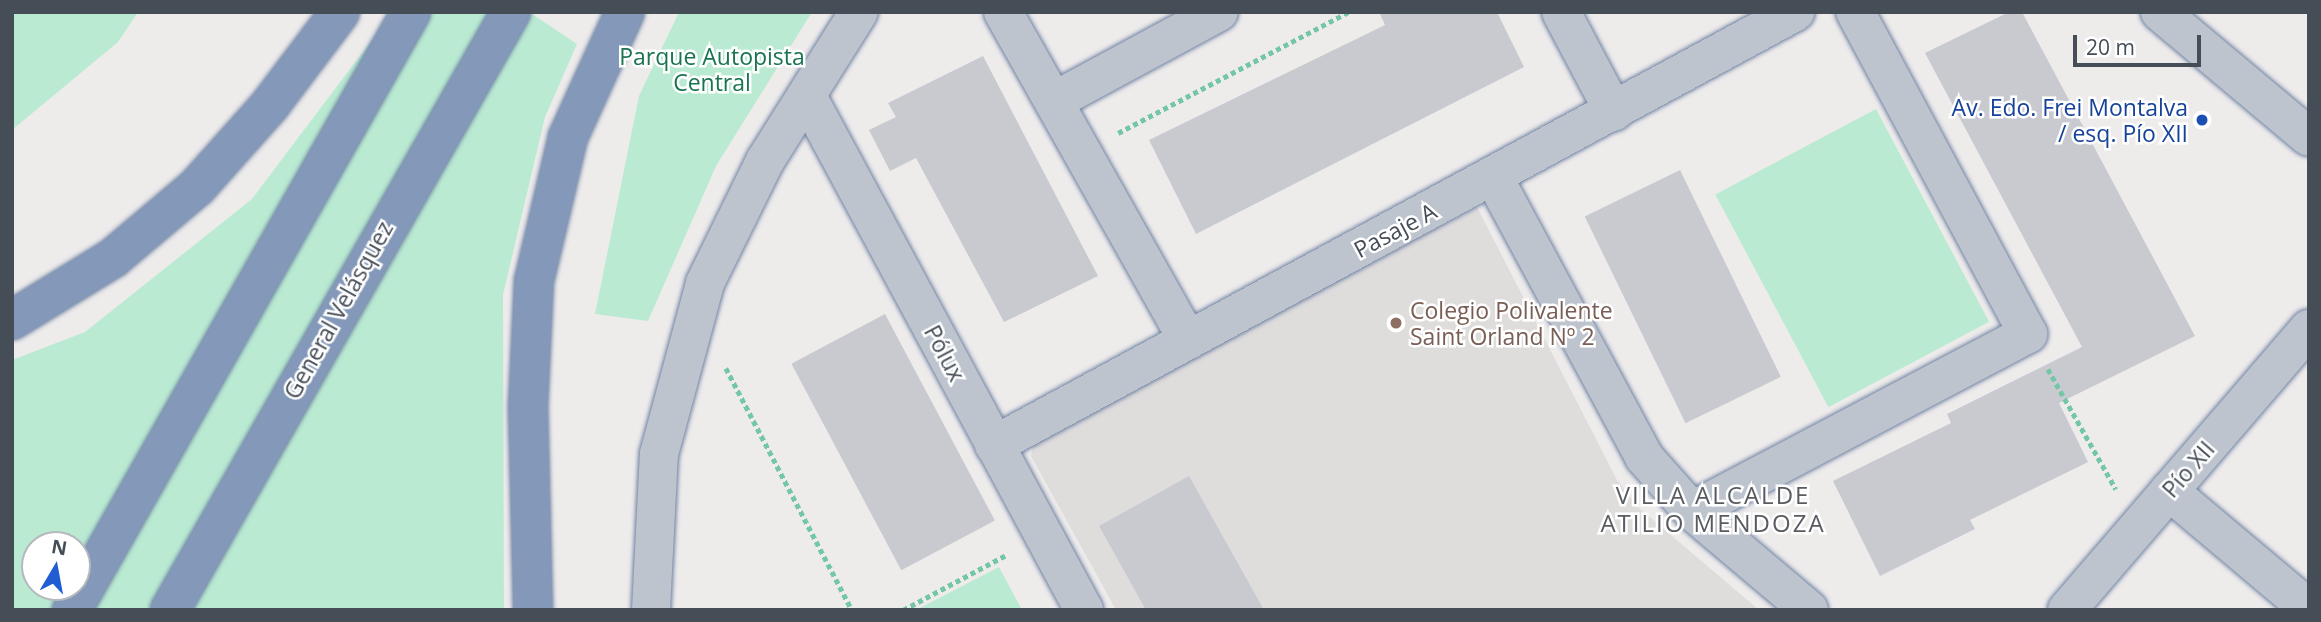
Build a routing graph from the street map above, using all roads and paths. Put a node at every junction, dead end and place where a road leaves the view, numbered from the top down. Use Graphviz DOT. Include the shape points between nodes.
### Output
graph roads {
  1 [pos="340,12"];
  2 [pos="411,12"];
  3 [pos="511,12"];
  4 [pos="625,12"];
  5 [pos="859,12"];
  6 [pos="1003,12"];
  7 [pos="1219,12"];
  8 [pos="1348,12"];
  9 [pos="1560,12"];
  10 [pos="1795,12"];
  11 [pos="1855,12"];
  12 [pos="2160,12"];
  13 [pos="807,96"];
  14 [pos="1056,100"];
  15 [pos="1614,112"];
  16 [pos="2309,137"];
  17 [pos="1083,151"];
  18 [pos="1494,178"];
  19 [pos="12,320"];
  20 [pos="2309,329"];
  21 [pos="2028,334"];
  22 [pos="1187,338"];
  23 [pos="726,368"];
  24 [pos="994,445"];
  25 [pos="2169,491"];
  26 [pos="1692,511"];
  27 [pos="2138,527"];
  28 [pos="1042,536"];
  29 [pos="2309,609"];
  30 [pos="72,610"];
  31 [pos="170,610"];
  32 [pos="533,610"];
  33 [pos="651,610"];
  34 [pos="852,610"];
  35 [pos="903,610"];
  36 [pos="1084,610"];
  37 [pos="1809,610"];
  38 [pos="2067,610"];
  1 -- 19 [label="highway" via="271,105 197,187 113,258"];
  2 -- 30 [label="highway"];
  3 -- 31 [label="highway, General Velásquez"];
  4 -- 32 [label="highway" via="564,148 534,281 528,407"];
  5 -- 13 [label="street"];
  6 -- 14 [label="street"];
  7 -- 14 [label="street"];
  8 -- 17 [label="path"];
  9 -- 15 [label="street"];
  10 -- 15 [label="street, Pasaje A"];
  11 -- 21 [label="street"];
  12 -- 16 [label="street"];
  13 -- 24 [label="street, Pólux"];
  13 -- 33 [label="street" via="729,229 685,340 659,454"];
  14 -- 17 [label="street"];
  15 -- 18 [label="street, Pasaje A"];
  17 -- 22 [label="street"];
  18 -- 22 [label="street, Pasaje A"];
  18 -- 26 [label="street" via="1627,429"];
  20 -- 25 [label="street, Pío XII"];
  21 -- 26 [label="street"];
  21 -- 27 [label="path"];
  22 -- 24 [label="street, Pasaje A"];
  23 -- 34 [label="path"];
  24 -- 28 [label="street, Pólux"];
  25 -- 27 [label="street, Pío XII"];
  25 -- 29 [label="street"];
  26 -- 37 [label="street"];
  27 -- 38 [label="street, Pío XII"];
  28 -- 35 [label="path"];
  28 -- 36 [label="street, Pólux"];
}
